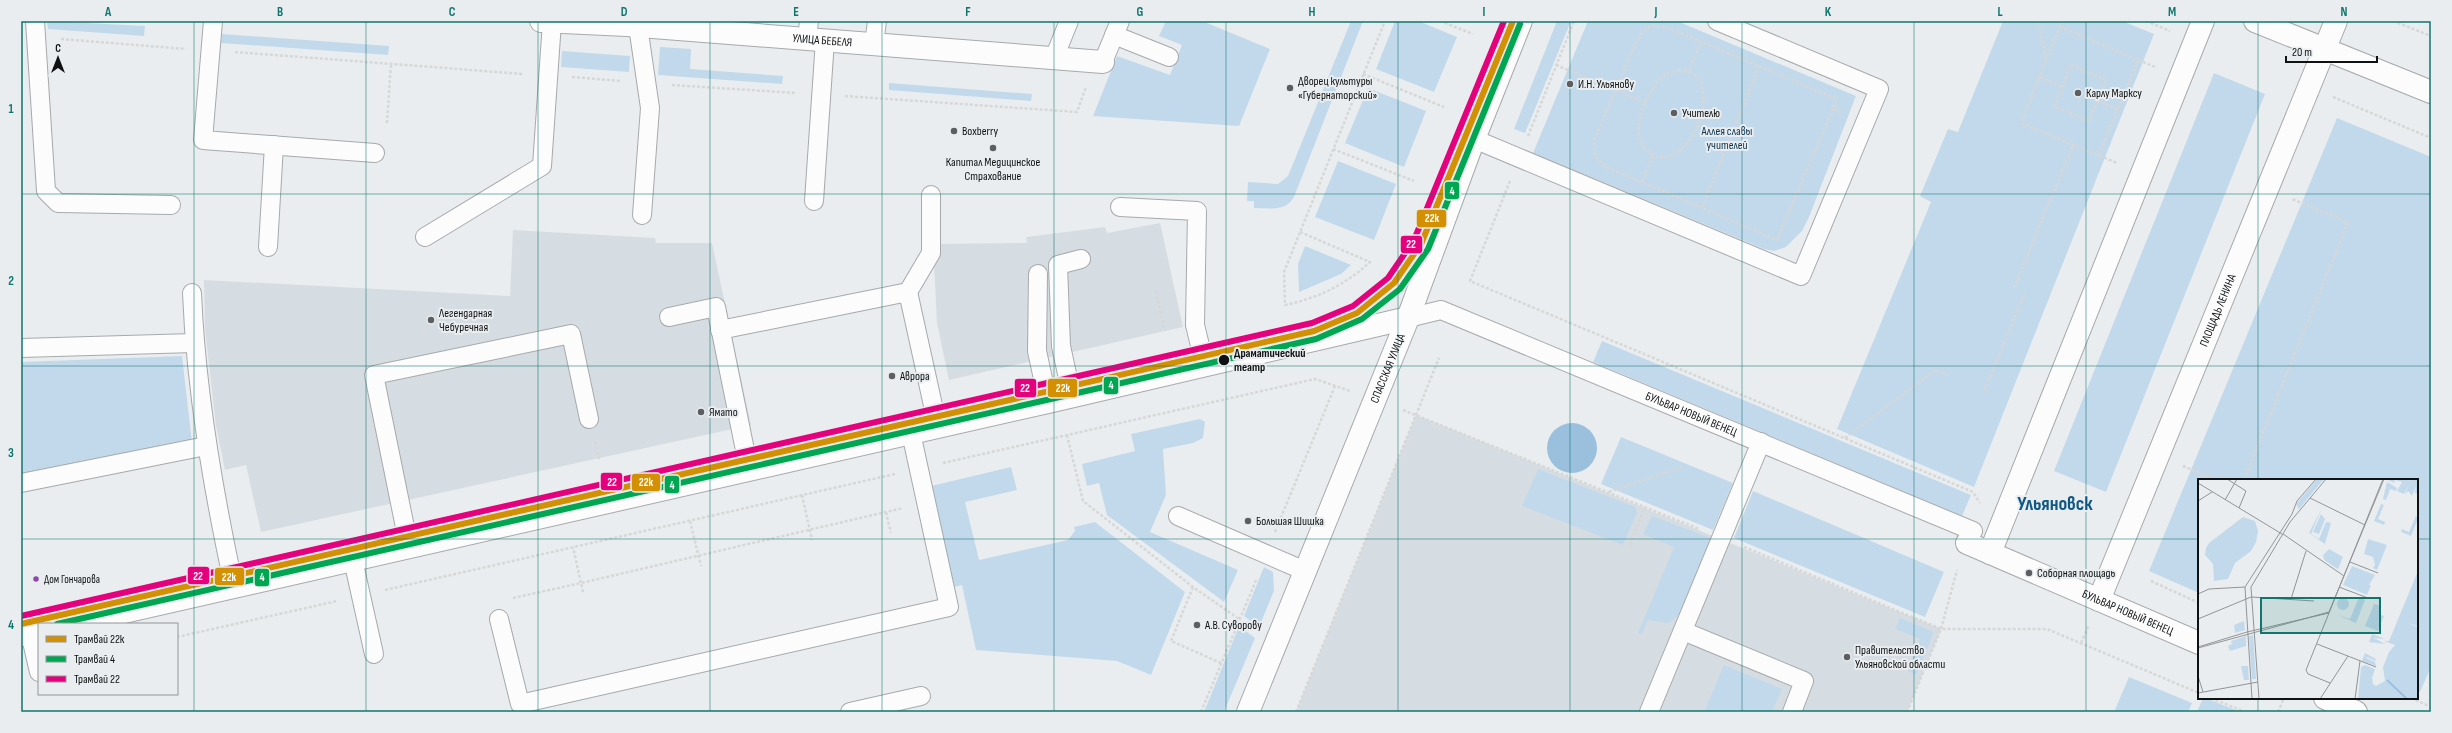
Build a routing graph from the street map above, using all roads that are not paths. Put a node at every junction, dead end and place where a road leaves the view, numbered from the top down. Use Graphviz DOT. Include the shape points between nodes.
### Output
graph roads {
  1 [pos="35,21"];
  2 [pos="212,21"];
  3 [pos="541,21"];
  4 [pos="877,21"];
  5 [pos="1069,21"];
  6 [pos="1521,21"];
  7 [pos="1718,21"];
  8 [pos="2203,21"];
  9 [pos="2255,21"];
  10 [pos="2336,21"];
  11 [pos="552,22"];
  12 [pos="631,24"];
  13 [pos="1117,28"];
  14 [pos="814,33"];
  15 [pos="874,44"];
  16 [pos="2324,49"];
  17 [pos="1170,57"];
  18 [pos="1054,58"];
  19 [pos="1103,62"];
  20 [pos="2431,92"];
  21 [pos="1474,139"];
  22 [pos="274,145"];
  23 [pos="375,153"];
  24 [pos="930,195"];
  25 [pos="814,201"];
  26 [pos="171,205"];
  27 [pos="1120,207"];
  28 [pos="642,214"];
  29 [pos="425,237"];
  30 [pos="268,247"];
  31 [pos="1081,259"];
  32 [pos="1038,274"];
  33 [pos="908,292"];
  34 [pos="192,293"];
  35 [pos="669,317"];
  36 [pos="1408,318"];
  37 [pos="720,330"];
  38 [pos="194,343"];
  39 [pos="21,348"];
  40 [pos="1205,366"];
  41 [pos="1072,397"];
  42 [pos="1048,402"];
  43 [pos="589,419"];
  44 [pos="938,428"];
  45 [pos="911,433"];
  46 [pos="1761,442"];
  47 [pos="206,446"];
  48 [pos="749,470"];
  49 [pos="21,483"];
  50 [pos="1178,516"];
  51 [pos="1970,537"];
  52 [pos="409,547"];
  53 [pos="1990,553"];
  54 [pos="353,560"];
  55 [pos="1305,571"];
  56 [pos="234,587"];
  57 [pos="2100,600"];
  58 [pos="499,619"];
  59 [pos="75,623"];
  60 [pos="1683,631"];
  61 [pos="30,633"];
  62 [pos="2198,643"];
  63 [pos="374,654"];
  64 [pos="38,668"];
  65 [pos="921,696"];
  66 [pos="2327,699"];
  67 [pos="850,712"];
  68 [pos="1248,712"];
  69 [pos="1649,712"];
  70 [pos="1792,712"];
  71 [pos="2356,712"];
  1 -- 26 [label="lane" via="46,191 58,203"];
  2 -- 22 [label="lane" via="203,140"];
  3 -- 11 [label="street, УЛИЦА БЕБЕЛЯ"];
  4 -- 15 [label="lane"];
  5 -- 18 [label="lane"];
  6 -- 21 [label="street, СПАССКАЯ УЛИЦА"];
  7 -- 21 [label="lane" via="1879,89 1801,276"];
  8 -- 53 [label="street"];
  9 -- 16 [label="street"];
  10 -- 16 [label="street, ПЛОЩАДЬ ЛЕНИНА"];
  11 -- 12 [label="street, УЛИЦА БЕБЕЛЯ"];
  11 -- 29 [label="lane" via="542,166"];
  12 -- 14 [label="street, УЛИЦА БЕБЕЛЯ"];
  12 -- 28 [label="lane" via="650,108"];
  13 -- 17 [label="lane"];
  13 -- 19 [label="lane"];
  14 -- 15 [label="street, УЛИЦА БЕБЕЛЯ"];
  14 -- 25 [label="lane"];
  15 -- 18 [label="street, УЛИЦА БЕБЕЛЯ"];
  16 -- 20 [label="street"];
  16 -- 57 [label="street, ПЛОЩАДЬ ЛЕНИНА"];
  18 -- 19 [label="street, УЛИЦА БЕБЕЛЯ"];
  21 -- 36 [label="street, СПАССКАЯ УЛИЦА"];
  22 -- 23 [label="lane"];
  22 -- 30 [label="lane"];
  24 -- 33 [label="lane" via="930,253"];
  27 -- 40 [label="lane" via="1197,212 1195,325"];
  31 -- 41 [label="lane" via="1058,264 1061,346"];
  32 -- 42 [label="lane" via="1038,351"];
  33 -- 37 [label="lane"];
  33 -- 44 [label="lane"];
  34 -- 38 [label="lane"];
  35 -- 37 [label="lane" via="716,307"];
  36 -- 40 [label="street"];
  36 -- 46 [label="lane, БУЛЬВАР НОВЫЙ ВЕНЕЦ" via="1441,310"];
  36 -- 55 [label="street, СПАССКАЯ УЛИЦА"];
  37 -- 48 [label="lane"];
  38 -- 39 [label="lane"];
  38 -- 47 [label="lane"];
  40 -- 41 [label="street"];
  41 -- 42 [label="street"];
  42 -- 44 [label="street"];
  43 -- 52 [label="lane" via="571,334 374,375"];
  44 -- 45 [label="street"];
  45 -- 48 [label="street"];
  45 -- 58 [label="lane" via="949,608 520,704"];
  46 -- 51 [label="lane, БУЛЬВАР НОВЫЙ ВЕНЕЦ"];
  46 -- 60 [label="lane"];
  47 -- 49 [label="lane"];
  47 -- 56 [label="lane"];
  48 -- 52 [label="street"];
  50 -- 55 [label="lane"];
  51 -- 53 [label="street, БУЛЬВАР НОВЫЙ ВЕНЕЦ"];
  52 -- 54 [label="street"];
  53 -- 57 [label="street, БУЛЬВАР НОВЫЙ ВЕНЕЦ"];
  54 -- 56 [label="street"];
  54 -- 63 [label="lane"];
  55 -- 68 [label="street, СПАССКАЯ УЛИЦА"];
  56 -- 59 [label="street"];
  57 -- 62 [label="street, БУЛЬВАР НОВЫЙ ВЕНЕЦ"];
  60 -- 69 [label="lane"];
  60 -- 70 [label="lane" via="1804,681"];
  61 -- 64 [label="lane"];
  65 -- 67 [label="lane"];
  66 -- 71 [label="street"];
}
